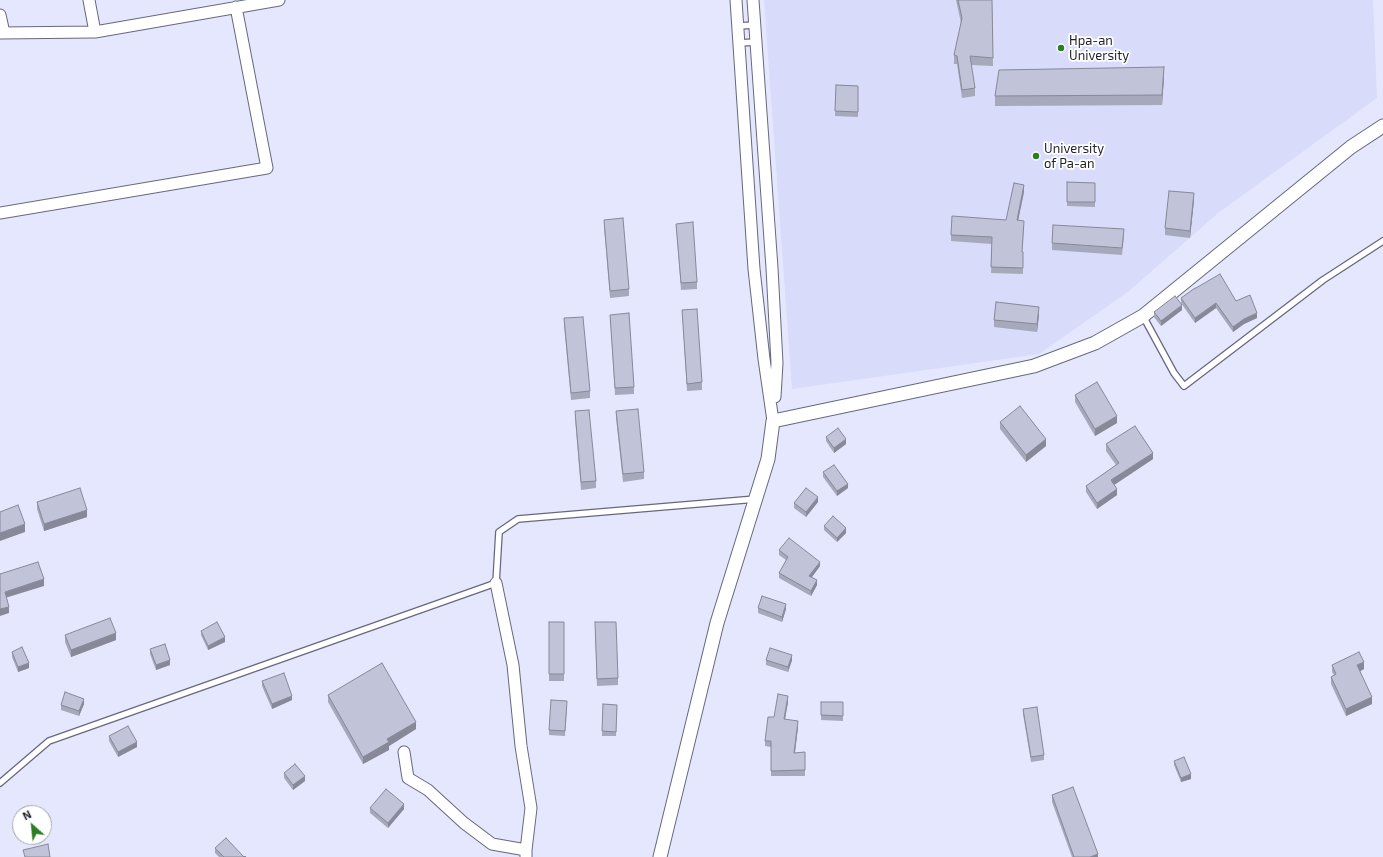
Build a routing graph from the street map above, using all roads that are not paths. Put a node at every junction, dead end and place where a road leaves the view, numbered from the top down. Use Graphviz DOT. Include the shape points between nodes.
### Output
graph roads {
  1 [pos="89,0"];
  2 [pos="279,0"];
  3 [pos="736,0"];
  4 [pos="753,0"];
  5 [pos="236,7"];
  6 [pos="0,15"];
  7 [pos="755,25"];
  8 [pos="738,26"];
  9 [pos="95,32"];
  10 [pos="2,33"];
  11 [pos="756,42"];
  12 [pos="739,43"];
  13 [pos="1383,126"];
  14 [pos="0,213"];
  15 [pos="1383,241"];
  16 [pos="772,268"];
  17 [pos="754,269"];
  18 [pos="1143,316"];
  19 [pos="773,421"];
  20 [pos="756,499"];
  21 [pos="496,583"];
  22 [pos="404,752"];
  23 [pos="0,783"];
  24 [pos="526,853"];
  25 [pos="660,857"];
  1 -- 9 [label="street"];
  2 -- 5 [label="street"];
  3 -- 8 [label="street"];
  4 -- 7 [label="street"];
  5 -- 9 [label="street"];
  5 -- 14 [label="street" via="267,168"];
  6 -- 10 [label="street"];
  7 -- 8 [label="lane"];
  7 -- 11 [label="street"];
  8 -- 12 [label="street"];
  9 -- 10 [label="street"];
  11 -- 12 [label="lane"];
  11 -- 16 [label="street"];
  12 -- 17 [label="street"];
  13 -- 18 [label="street" via="1351,148"];
  15 -- 18 [label="lane" via="1323,280 1184,386 1174,373"];
  16 -- 17 [label="street"];
  16 -- 19 [label="street" via="777,363"];
  17 -- 19 [label="street"];
  18 -- 19 [label="street" via="1096,342 1034,366"];
  19 -- 20 [label="street" via="768,459"];
  20 -- 21 [label="lane" via="518,519 499,532"];
  20 -- 25 [label="street" via="717,623"];
  21 -- 23 [label="lane" via="49,741"];
  21 -- 24 [label="street" via="513,665 521,746 531,808"];
  22 -- 24 [label="street" via="408,778 428,790 464,823 492,844"];
}
